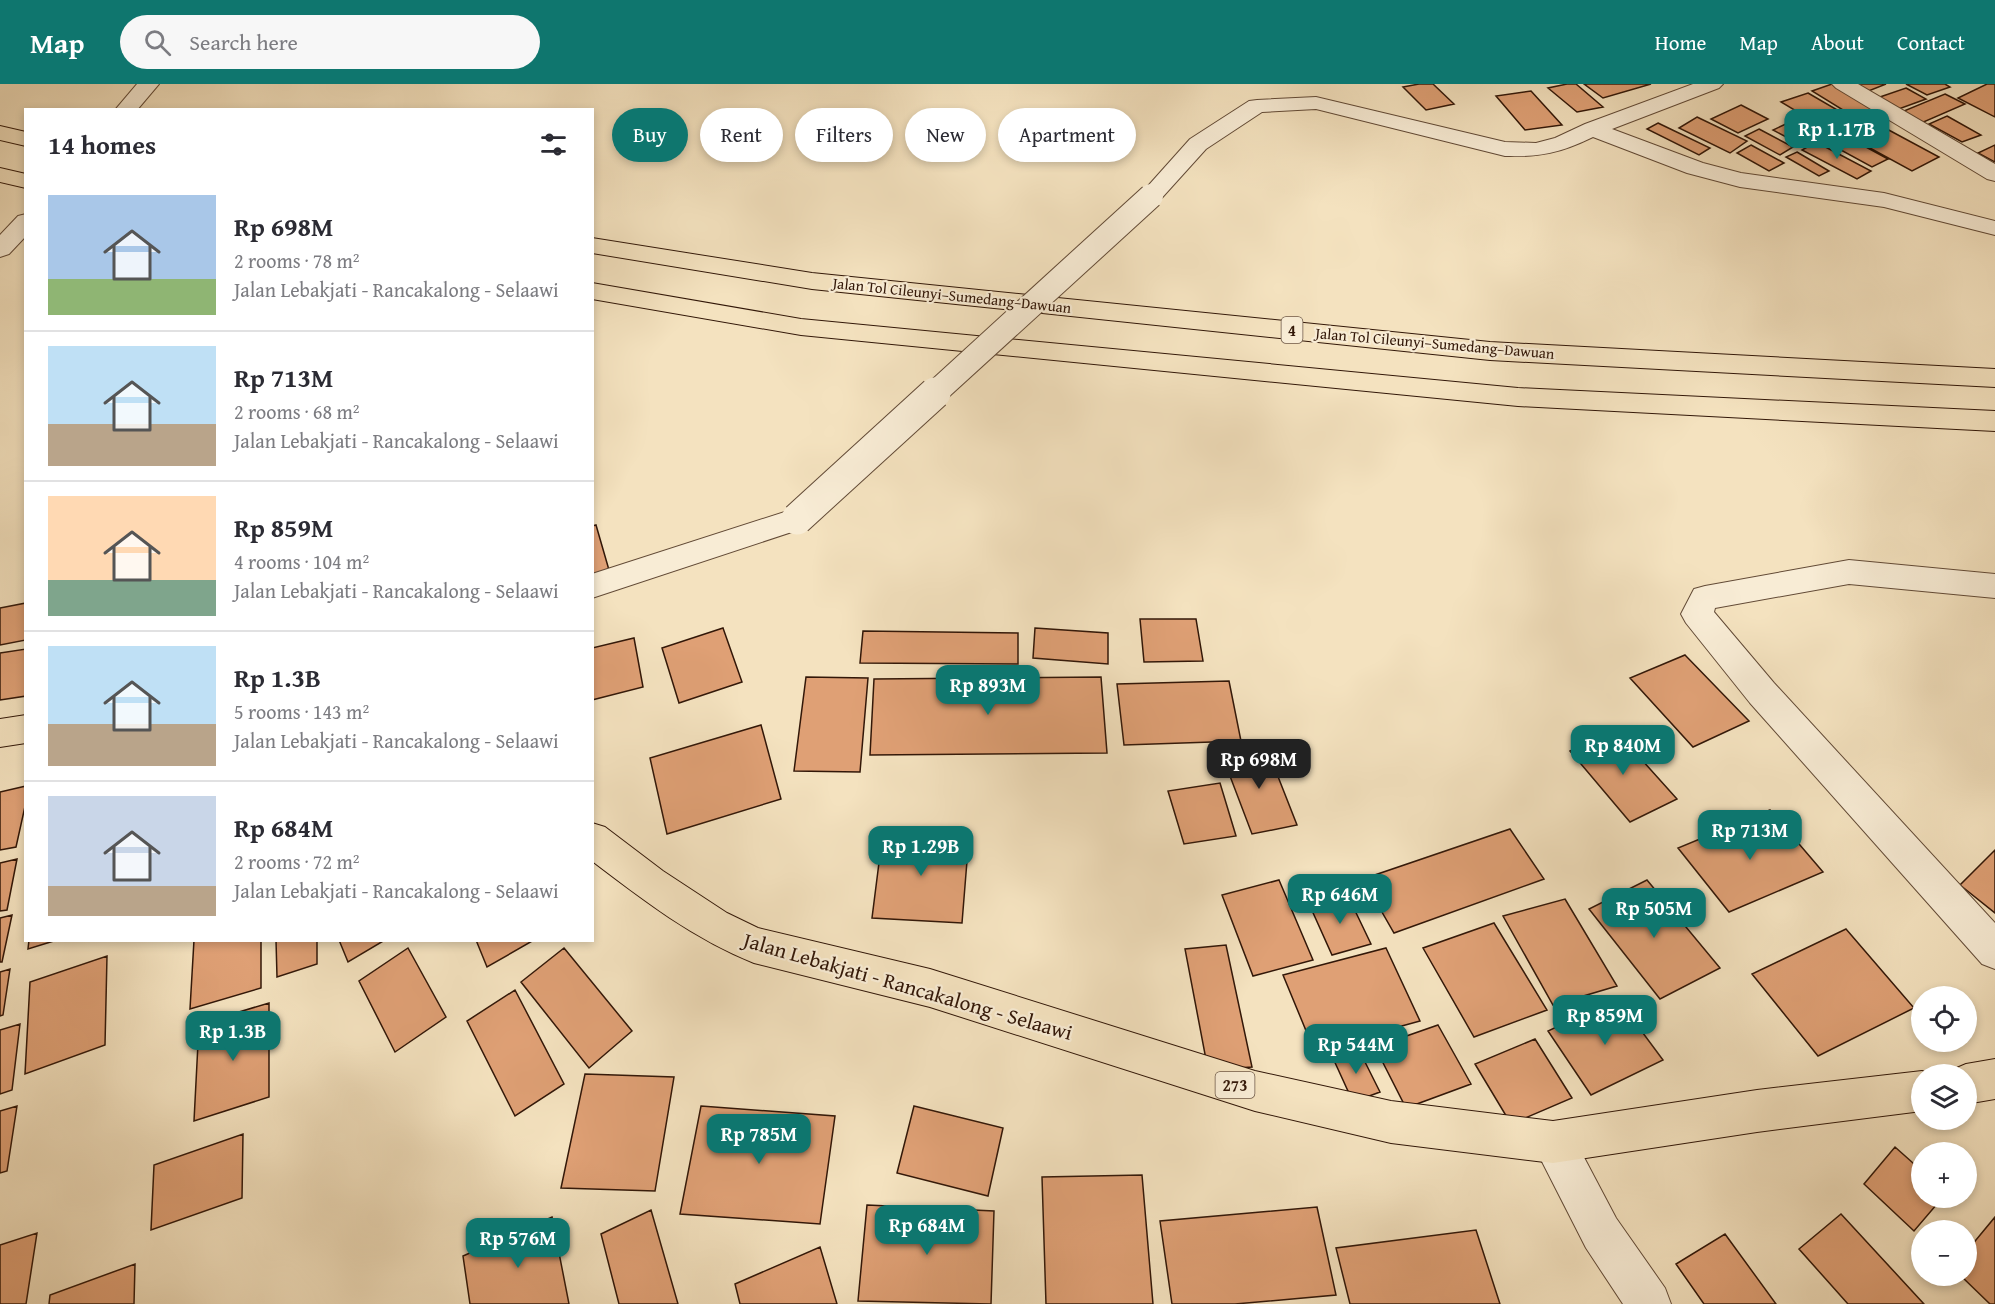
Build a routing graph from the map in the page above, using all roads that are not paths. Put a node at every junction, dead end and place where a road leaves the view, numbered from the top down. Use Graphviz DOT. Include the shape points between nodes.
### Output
graph roads {
  1 [pos="148,84"];
  2 [pos="1712,84"];
  3 [pos="1843,84"];
  4 [pos="127,108"];
  5 [pos="1593,129"];
  6 [pos="0,133"];
  7 [pos="24,139"];
  8 [pos="1995,174"];
  9 [pos="0,175"];
  10 [pos="24,181"];
  11 [pos="24,223"];
  12 [pos="1995,228"];
  13 [pos="594,245"];
  14 [pos="0,249"];
  15 [pos="594,291"];
  16 [pos="1995,378"];
  17 [pos="1995,422"];
  18 [pos="594,585"];
  19 [pos="1995,586"];
  20 [pos="24,729"];
  21 [pos="0,733"];
  22 [pos="594,841"];
  23 [pos="1995,951"];
  24 [pos="1995,1079"];
  25 [pos="1977,1082"];
  26 [pos="1911,1092"];
  27 [pos="1553,1142"];
  28 [pos="1649,1304"];
  1 -- 4 [label="street"];
  2 -- 5 [label="street"];
  3 -- 8 [label="street"];
  5 -- 12 [label="street" via="1643,150 1740,180 1884,200"];
  5 -- 18 [label="street, bridge" via="1537,150 1505,149 1316,103 1252,99 1198,144 1151,196 797,519"];
  6 -- 7 [label="main road"];
  9 -- 10 [label="main road"];
  11 -- 14 [label="street"];
  13 -- 16 [label="main road, Jalan Tol Cileunyi–Sumedang–Dawuan / 4" via="812,281 1490,351"];
  15 -- 17 [label="main road" via="801,327 1518,397"];
  19 -- 23 [label="street" via="1850,572 1705,598 1697,614 1769,702"];
  20 -- 21 [label="main road"];
  22 -- 27 [label="main road, Jalan Lebakjati - Rancakalong - Selaawi / 273" via="714,926 753,945 930,988 1255,1091 1391,1122"];
  24 -- 25 [label="main road"];
  26 -- 27 [label="main road, Jalan Lebakjati - Rancakalong - Selaawi / 273"];
  27 -- 28 [label="street" via="1601,1233"];
}
